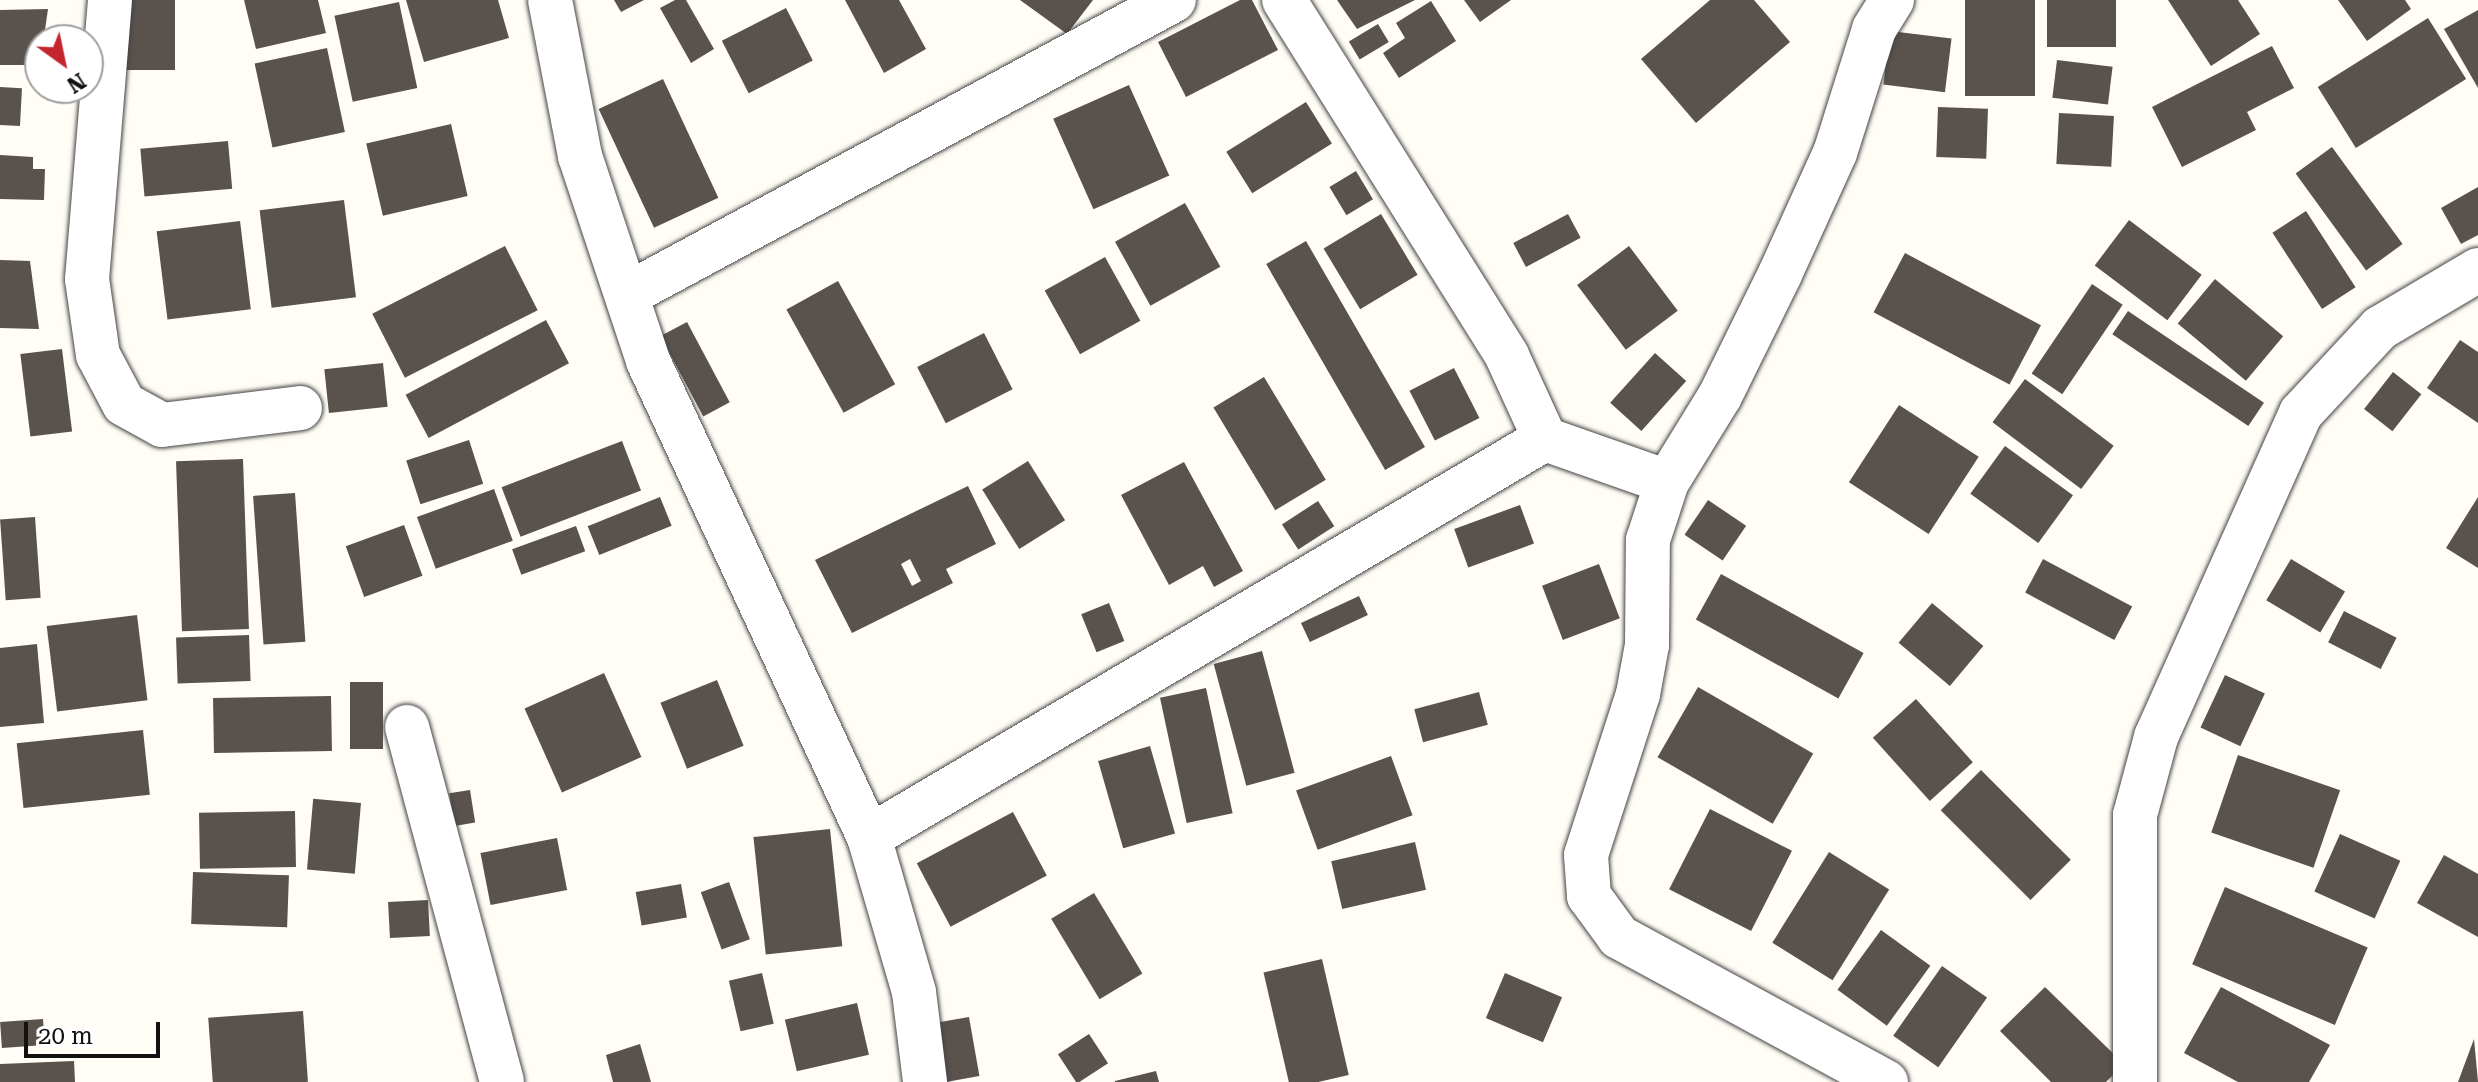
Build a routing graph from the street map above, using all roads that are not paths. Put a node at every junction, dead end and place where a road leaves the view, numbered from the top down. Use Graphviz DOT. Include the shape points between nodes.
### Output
graph roads {
  1 [pos="110,0"];
  2 [pos="550,0"];
  3 [pos="1174,0"];
  4 [pos="1284,0"];
  5 [pos="1892,0"];
  6 [pos="2476,274"];
  7 [pos="628,294"];
  8 [pos="300,408"];
  9 [pos="1545,439"];
  10 [pos="1667,482"];
  11 [pos="407,727"];
  12 [pos="869,837"];
  13 [pos="2136,1081"];
  14 [pos="502,1082"];
  15 [pos="925,1082"];
  16 [pos="1886,1082"];
  1 -- 8 [label="street" via="87,279 98,355 124,404 162,425"];
  2 -- 7 [label="street" via="580,156"];
  3 -- 7 [label="street"];
  4 -- 9 [label="street" via="1507,356"];
  5 -- 10 [label="street" via="1874,29 1835,153 1780,274 1720,396"];
  6 -- 13 [label="street" via="2380,328 2301,413 2156,737 2135,815"];
  7 -- 12 [label="street" via="648,361"];
  9 -- 10 [label="street"];
  9 -- 12 [label="street"];
  10 -- 16 [label="street" via="1648,540 1647,645 1638,694 1586,855 1589,896 1619,937"];
  11 -- 14 [label="street"];
  12 -- 15 [label="street" via="914,992"];
}
